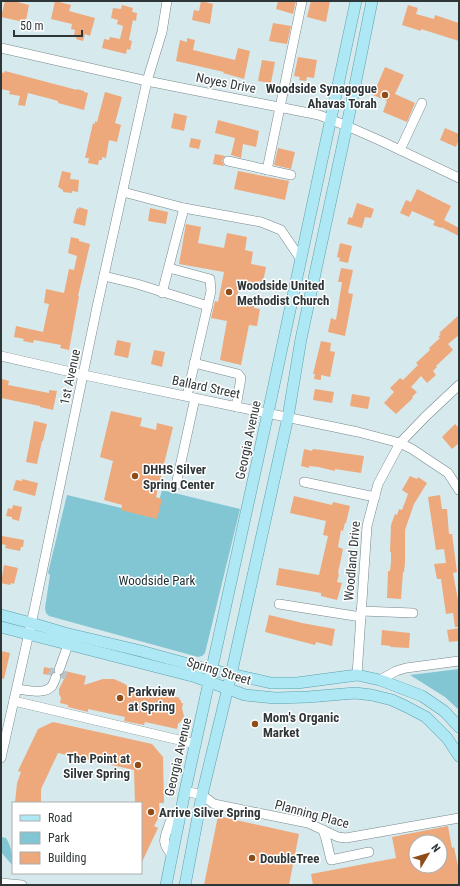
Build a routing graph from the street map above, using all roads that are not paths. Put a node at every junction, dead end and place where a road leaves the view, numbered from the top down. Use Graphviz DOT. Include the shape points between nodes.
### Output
graph roads {
  1 [pos="167,1"];
  2 [pos="302,1"];
  3 [pos="356,1"];
  4 [pos="372,1"];
  5 [pos="1,48"];
  6 [pos="147,80"];
  7 [pos="422,103"];
  8 [pos="279,107"];
  9 [pos="330,120"];
  10 [pos="347,126"];
  11 [pos="400,150"];
  12 [pos="228,161"];
  13 [pos="267,170"];
  14 [pos="291,175"];
  15 [pos="459,178"];
  16 [pos="123,192"];
  17 [pos="184,208"];
  18 [pos="300,258"];
  19 [pos="169,268"];
  20 [pos="104,276"];
  21 [pos="162,292"];
  22 [pos="208,306"];
  23 [pos="1,356"];
  24 [pos="194,363"];
  25 [pos="84,375"];
  26 [pos="459,386"];
  27 [pos="191,397"];
  28 [pos="236,407"];
  29 [pos="268,413"];
  30 [pos="288,417"];
  31 [pos="400,443"];
  32 [pos="304,482"];
  33 [pos="176,485"];
  34 [pos="459,490"];
  35 [pos="374,497"];
  36 [pos="278,604"];
  37 [pos="413,613"];
  38 [pos="361,614"];
  39 [pos="1,615"];
  40 [pos="31,623"];
  41 [pos="1,627"];
  42 [pos="28,634"];
  43 [pos="68,645"];
  44 [pos="459,661"];
  45 [pos="211,670"];
  46 [pos="231,674"];
  47 [pos="358,675"];
  48 [pos="380,680"];
  49 [pos="209,682"];
  50 [pos="228,688"];
  51 [pos="16,689"];
  52 [pos="14,702"];
  53 [pos="4,727"];
  54 [pos="459,727"];
  55 [pos="196,744"];
  56 [pos="459,756"];
  57 [pos="1,758"];
  58 [pos="185,792"];
  59 [pos="202,795"];
  60 [pos="459,818"];
  61 [pos="323,830"];
  62 [pos="369,852"];
  63 [pos="1,883"];
  64 [pos="22,885"];
  65 [pos="166,885"];
  66 [pos="186,885"];
  1 -- 6 [label="street, 1st Avenue" via="162,32"];
  2 -- 8 [label="street"];
  3 -- 9 [label="main road, Georgia Avenue"];
  4 -- 10 [label="main road"];
  5 -- 6 [label="street, Noyes Drive"];
  6 -- 8 [label="street, Noyes Drive"];
  6 -- 16 [label="street, 1st Avenue"];
  7 -- 11 [label="street"];
  8 -- 9 [label="street, Noyes Drive" via="319,115"];
  8 -- 13 [label="street"];
  9 -- 10 [label="street, Noyes Drive"];
  9 -- 18 [label="main road, Georgia Avenue"];
  10 -- 11 [label="street, Noyes Drive"];
  10 -- 30 [label="main road" via="301,339"];
  11 -- 15 [label="street, Noyes Drive"];
  12 -- 13 [label="street"];
  13 -- 14 [label="street"];
  16 -- 17 [label="street"];
  16 -- 20 [label="street, 1st Avenue"];
  17 -- 18 [label="street" via="261,222 281,230"];
  17 -- 19 [label="street"];
  18 -- 29 [label="main road, Georgia Avenue"];
  19 -- 21 [label="street"];
  19 -- 22 [label="street" via="210,279"];
  20 -- 21 [label="street"];
  20 -- 25 [label="street, 1st Avenue"];
  21 -- 22 [label="street"];
  22 -- 24 [label="street"];
  23 -- 25 [label="street, Ballard Street"];
  24 -- 27 [label="street"];
  24 -- 28 [label="street" via="238,374 241,378"];
  25 -- 27 [label="street, Ballard Street"];
  25 -- 40 [label="street, 1st Avenue"];
  26 -- 31 [label="street, Woodland Drive" via="424,417"];
  27 -- 28 [label="street, Ballard Street"];
  27 -- 33 [label="street"];
  28 -- 29 [label="street, Ballard Street"];
  29 -- 30 [label="street, Ballard Street"];
  29 -- 45 [label="main road, Georgia Avenue"];
  30 -- 31 [label="street, Ballard Street"];
  30 -- 46 [label="main road"];
  31 -- 34 [label="street, Ballard Street" via="448,473"];
  31 -- 35 [label="street, Woodland Drive" via="378,484"];
  32 -- 35 [label="street"];
  35 -- 38 [label="street, Woodland Drive" via="367,526"];
  36 -- 38 [label="street"];
  37 -- 38 [label="street"];
  38 -- 47 [label="street, Woodland Drive"];
  39 -- 40 [label="main road, Spring Street"];
  40 -- 42 [label="street, 1st Avenue"];
  40 -- 45 [label="main road, Spring Street"];
  41 -- 42 [label="main road, Spring Street"];
  42 -- 43 [label="main road, Spring Street"];
  42 -- 51 [label="street, 1st Avenue"];
  43 -- 49 [label="main road, Spring Street"];
  43 -- 51 [label="street" via="49,688 33,691"];
  44 -- 48 [label="street" via="406,668"];
  45 -- 46 [label="main road, Spring Street"];
  45 -- 49 [label="main road, Georgia Avenue"];
  46 -- 47 [label="main road, Spring Street" via="271,683"];
  46 -- 50 [label="main road"];
  47 -- 48 [label="main road, Spring Street"];
  48 -- 54 [label="main road, Spring Street" via="422,696 444,711"];
  49 -- 50 [label="main road, Spring Street"];
  49 -- 55 [label="main road, Georgia Avenue"];
  50 -- 56 [label="main road, Spring Street" via="245,695 275,698 355,693 392,700 426,718 447,738"];
  50 -- 59 [label="main road"];
  51 -- 52 [label="street, 1st Avenue"];
  52 -- 53 [label="street, 1st Avenue"];
  52 -- 55 [label="street"];
  53 -- 57 [label="street, 1st Avenue"];
  55 -- 58 [label="main road, Georgia Avenue"];
  58 -- 59 [label="street, Planning Place"];
  58 -- 65 [label="main road, Georgia Avenue"];
  59 -- 61 [label="street, Planning Place" via="214,804 308,823"];
  59 -- 66 [label="main road"];
  60 -- 61 [label="street, Planning Place" via="346,838"];
  61 -- 62 [label="street" via="331,860"];
  63 -- 64 [label="street"];
}
